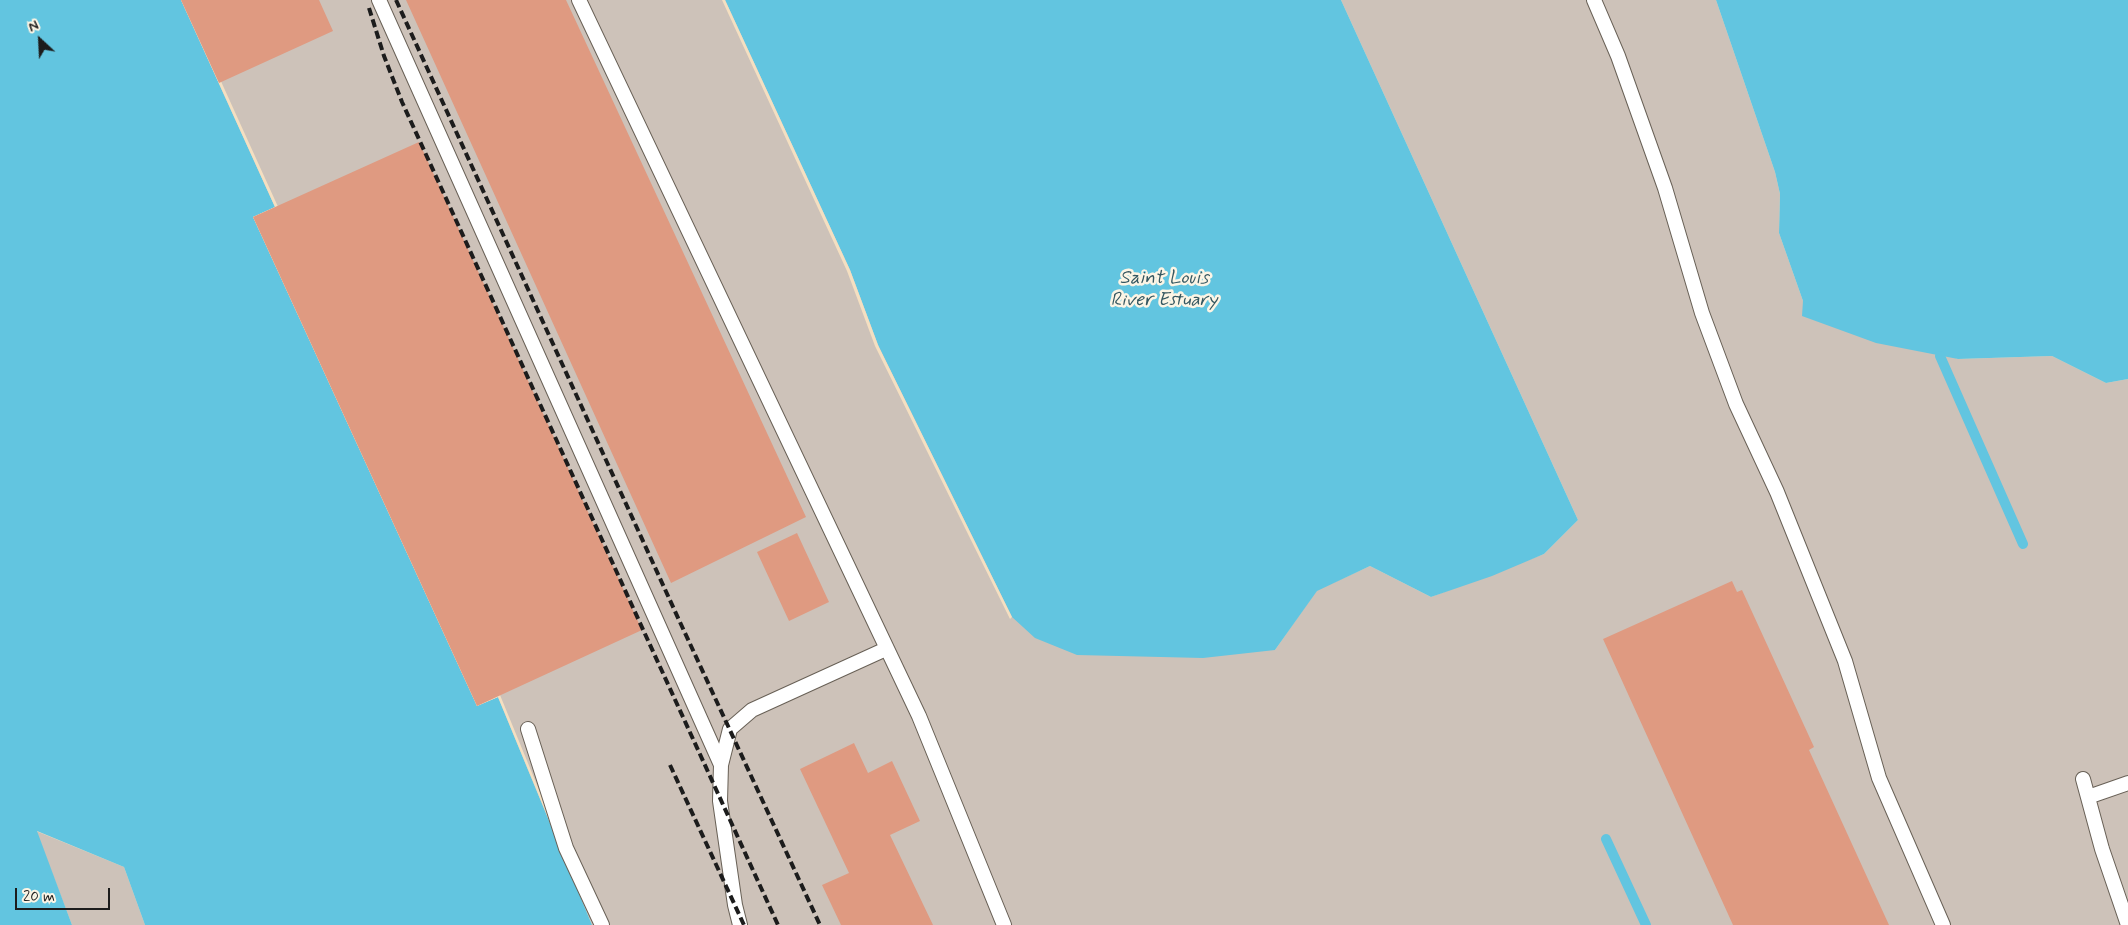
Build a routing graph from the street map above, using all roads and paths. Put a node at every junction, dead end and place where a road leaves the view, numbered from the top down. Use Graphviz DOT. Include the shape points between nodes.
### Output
graph roads {
  1 [pos="379,0"];
  2 [pos="579,0"];
  3 [pos="1594,0"];
  4 [pos="886,649"];
  5 [pos="528,729"];
  6 [pos="721,765"];
  7 [pos="2083,779"];
  8 [pos="2128,782"];
  9 [pos="2088,797"];
  10 [pos="602,925"];
  11 [pos="740,925"];
  12 [pos="1004,925"];
  13 [pos="1943,925"];
  14 [pos="2128,925"];
  1 -- 6 [label="lane"];
  2 -- 4 [label="lane"];
  3 -- 13 [label="lane" via="1618,56 1665,188 1702,313 1736,404 1777,492 1845,661 1879,778"];
  4 -- 6 [label="lane" via="752,710 730,729"];
  4 -- 12 [label="lane" via="918,716"];
  5 -- 10 [label="lane" via="566,848"];
  6 -- 11 [label="lane" via="720,801"];
  7 -- 9 [label="lane"];
  8 -- 9 [label="lane"];
  9 -- 14 [label="lane"];
}
